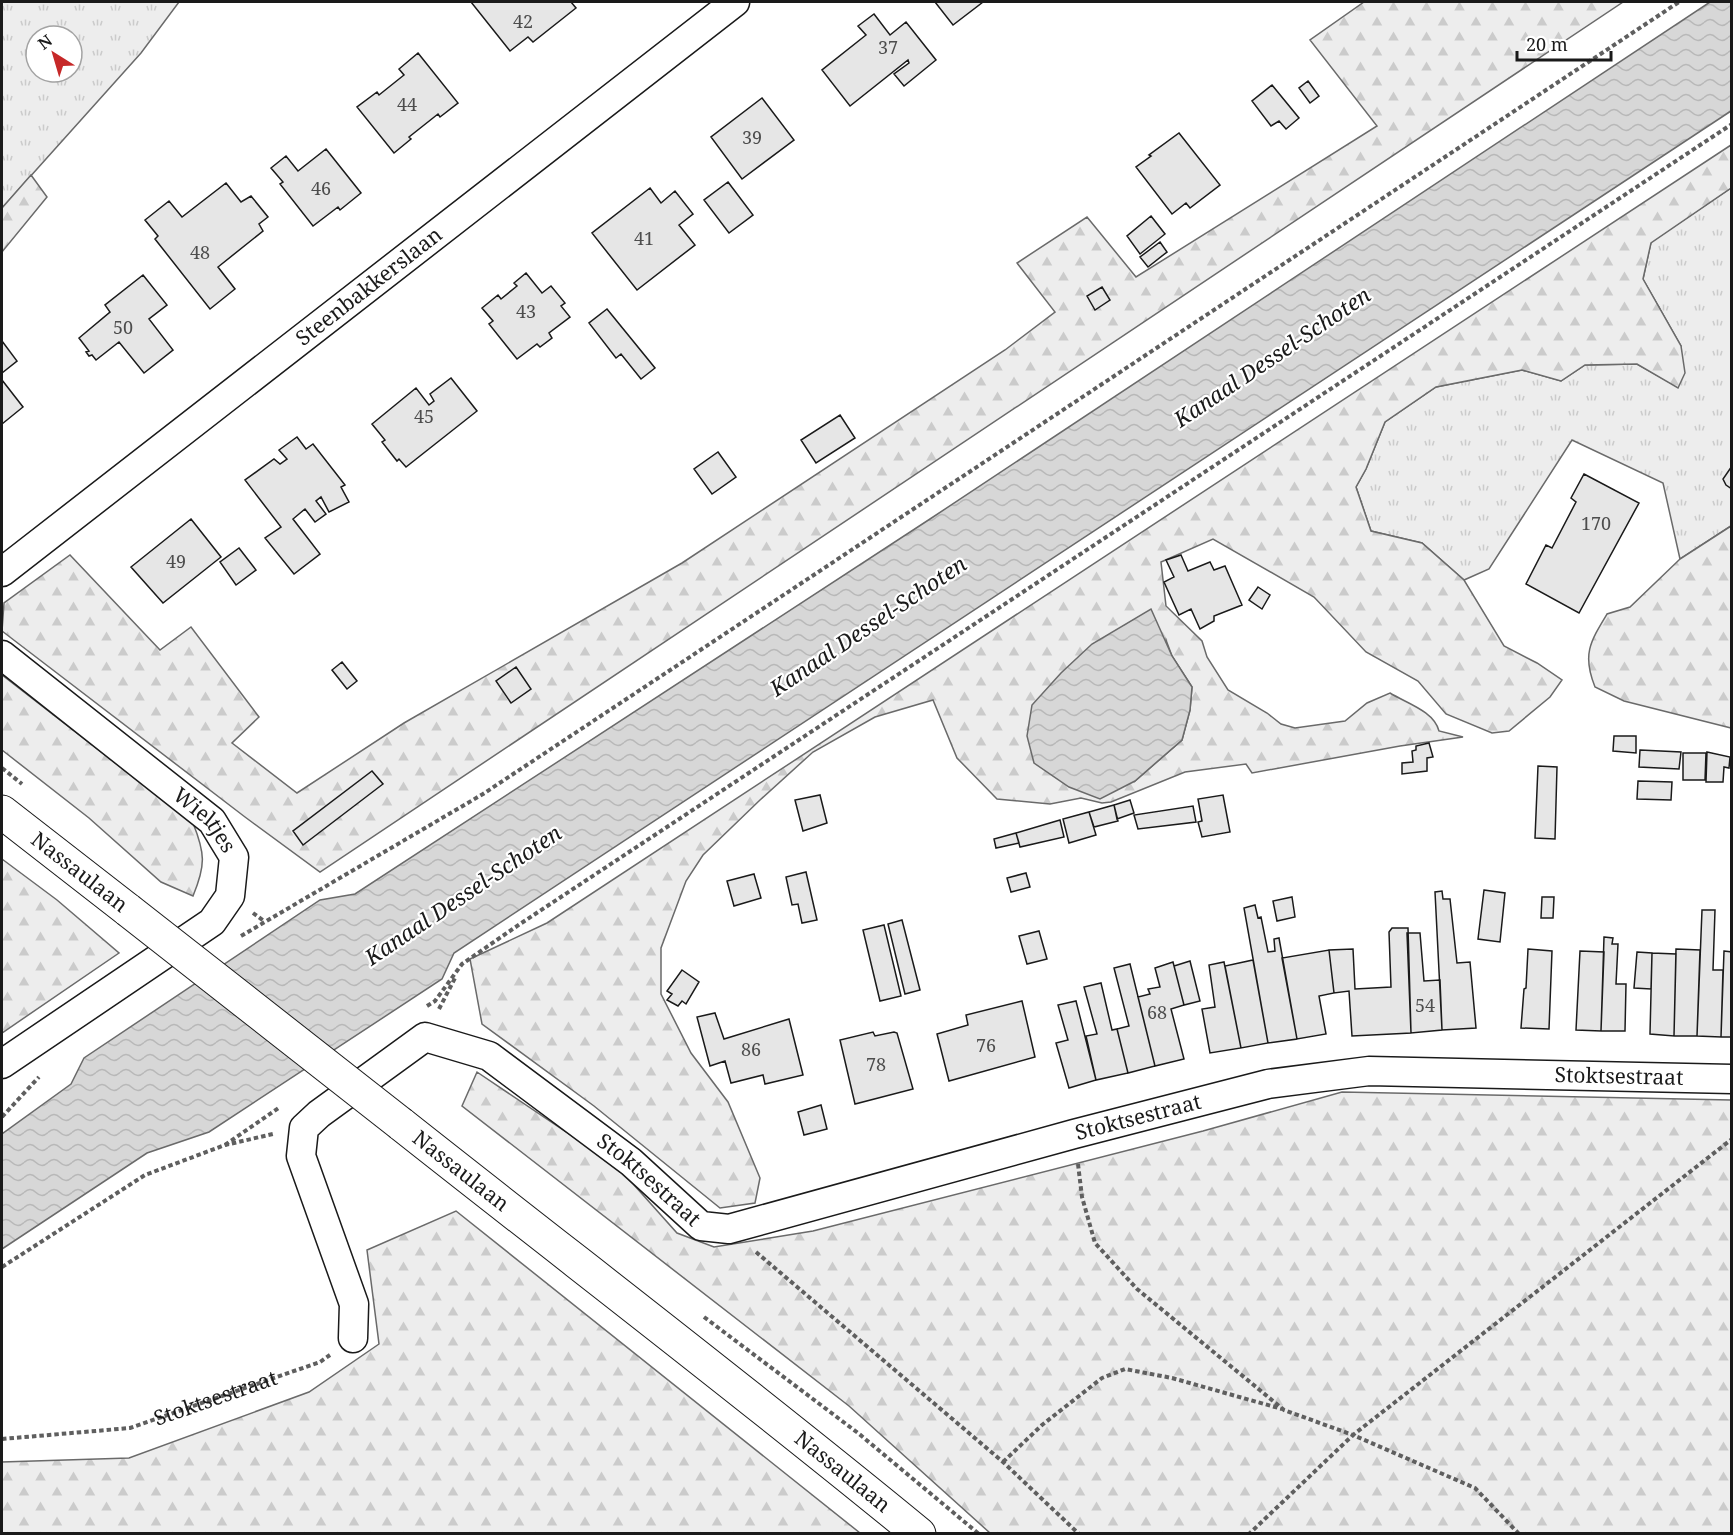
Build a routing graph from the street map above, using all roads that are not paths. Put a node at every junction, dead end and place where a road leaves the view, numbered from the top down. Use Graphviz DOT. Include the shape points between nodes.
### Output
graph roads {
  1 [pos="735,2"];
  2 [pos="2,572"];
  3 [pos="2,655"];
  4 [pos="2,812"];
  5 [pos="2,1064"];
  6 [pos="1731,1079"];
  7 [pos="352,1338"];
  8 [pos="919,1533"];
  1 -- 2 [label="street, Steenbakkerslaan"];
  3 -- 5 [label="street, Wieltjes" via="212,821 234,857 230,896 212,922"];
  4 -- 8 [label="main road, Nassaulaan, bridge" via="713,1367"];
  6 -- 7 [label="street, Stoktsestraat" via="1369,1071 1268,1084 729,1229 701,1226 631,1162 489,1056 425,1037 304,1128 301,1156 354,1304"];
}
